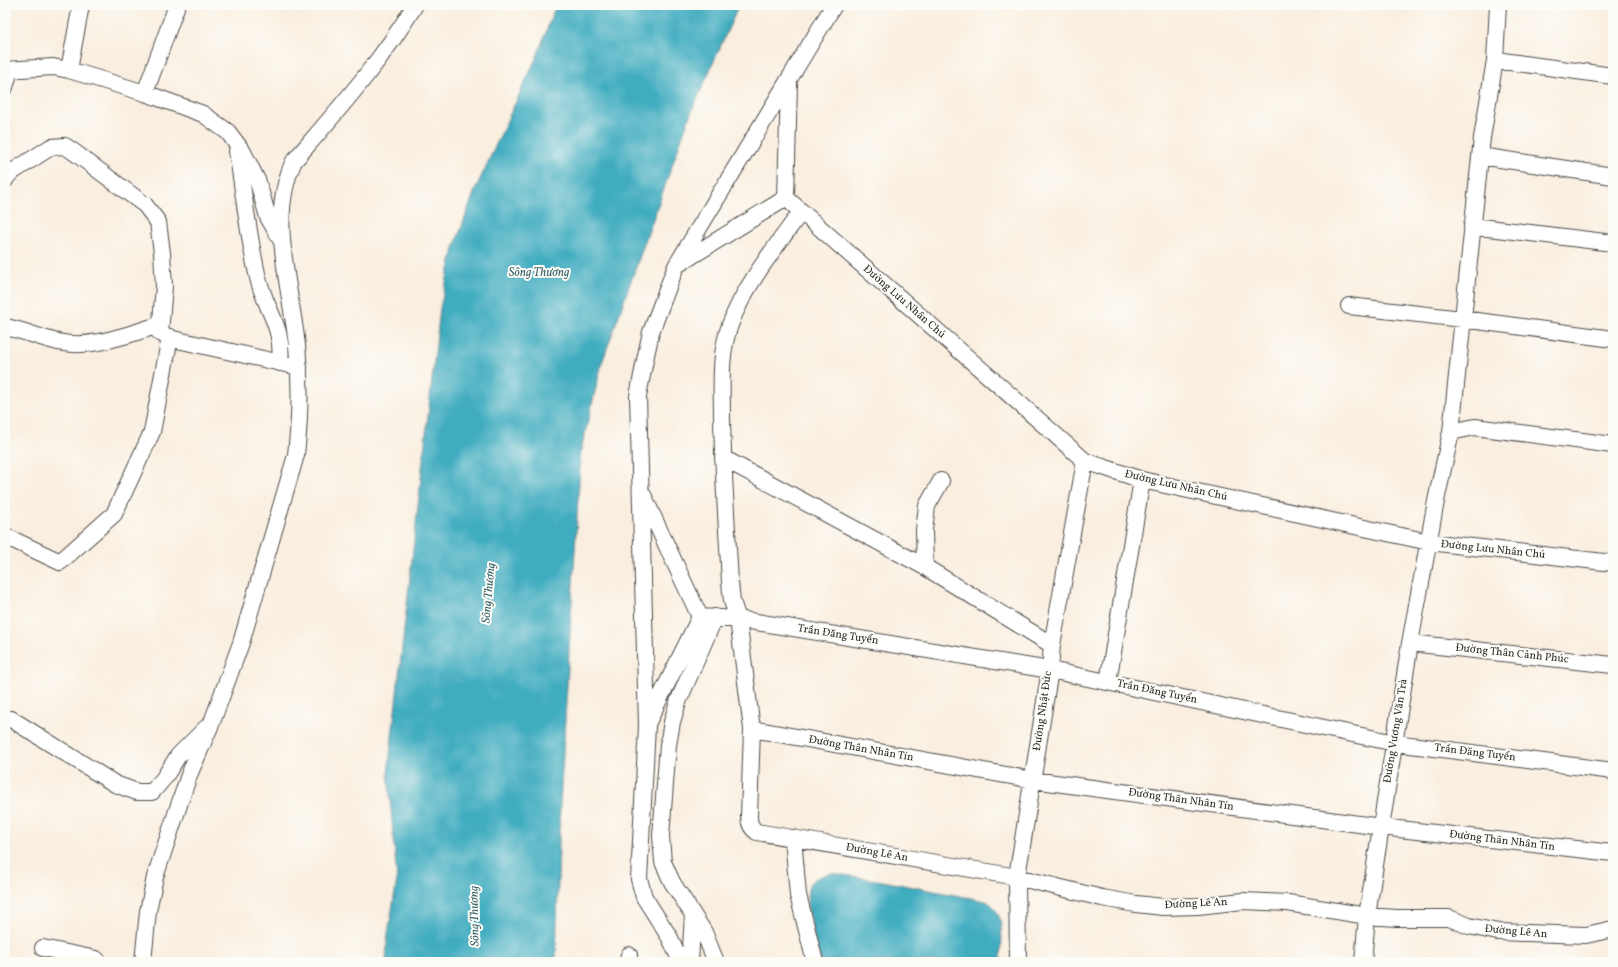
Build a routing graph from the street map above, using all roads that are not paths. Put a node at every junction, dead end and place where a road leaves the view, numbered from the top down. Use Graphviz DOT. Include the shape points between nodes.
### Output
graph roads {
  1 [pos="82,5"];
  2 [pos="177,5"];
  3 [pos="415,5"];
  4 [pos="834,5"];
  5 [pos="1498,5"];
  6 [pos="1495,60"];
  7 [pos="7,70"];
  8 [pos="69,70"];
  9 [pos="1613,76"];
  10 [pos="789,82"];
  11 [pos="5,87"];
  12 [pos="145,93"];
  13 [pos="236,143"];
  14 [pos="1480,156"];
  15 [pos="1613,176"];
  16 [pos="5,180"];
  17 [pos="786,198"];
  18 [pos="801,212"];
  19 [pos="1472,226"];
  20 [pos="1613,243"];
  21 [pos="283,244"];
  22 [pos="676,266"];
  23 [pos="1349,306"];
  24 [pos="1462,318"];
  25 [pos="160,325"];
  26 [pos="5,327"];
  27 [pos="170,338"];
  28 [pos="1613,339"];
  29 [pos="280,363"];
  30 [pos="299,367"];
  31 [pos="1451,432"];
  32 [pos="1613,445"];
  33 [pos="723,458"];
  34 [pos="1085,461"];
  35 [pos="1142,480"];
  36 [pos="941,481"];
  37 [pos="640,489"];
  38 [pos="5,536"];
  39 [pos="1429,542"];
  40 [pos="1613,563"];
  41 [pos="924,567"];
  42 [pos="708,617"];
  43 [pos="738,619"];
  44 [pos="1410,643"];
  45 [pos="1052,645"];
  46 [pos="1613,665"];
  47 [pos="1050,670"];
  48 [pos="1108,682"];
  49 [pos="10,719"];
  50 [pos="212,722"];
  51 [pos="647,726"];
  52 [pos="752,729"];
  53 [pos="1395,743"];
  54 [pos="1613,771"];
  55 [pos="1033,780"];
  56 [pos="1381,827"];
  57 [pos="793,838"];
  58 [pos="1613,853"];
  59 [pos="1017,877"];
  60 [pos="693,915"];
  61 [pos="1367,916"];
  62 [pos="1613,929"];
  63 [pos="44,948"];
  64 [pos="100,962"];
  65 [pos="143,962"];
  66 [pos="681,962"];
  67 [pos="690,962"];
  68 [pos="716,962"];
  69 [pos="815,962"];
  70 [pos="1018,962"];
  71 [pos="1363,962"];
  1 -- 8 [label="street"];
  2 -- 12 [label="street"];
  3 -- 21 [label="street" via="396,37 372,68 294,161 283,196"];
  4 -- 10 [label="street"];
  5 -- 6 [label="street, Đường Vương Văn Trà"];
  6 -- 9 [label="street"];
  6 -- 14 [label="street, Đường Vương Văn Trà"];
  7 -- 8 [label="street" via="53,67"];
  7 -- 11 [label="street"];
  8 -- 12 [label="street"];
  10 -- 17 [label="street"];
  10 -- 22 [label="street"];
  12 -- 13 [label="street" via="203,114 218,123"];
  13 -- 21 [label="street" via="258,182 268,217"];
  13 -- 29 [label="street" via="245,210 261,290 280,338"];
  14 -- 15 [label="street"];
  14 -- 19 [label="street, Đường Vương Văn Trà"];
  16 -- 25 [label="street" via="9,174 51,147 65,146 145,205 158,222 162,253 164,286"];
  17 -- 18 [label="street, Đường Lưu Nhân Chú"];
  17 -- 22 [label="street"];
  18 -- 33 [label="street" via="763,266 730,325 722,367"];
  18 -- 34 [label="street, Đường Lưu Nhân Chú"];
  19 -- 20 [label="street"];
  19 -- 24 [label="street, Đường Vương Văn Trà"];
  21 -- 30 [label="street"];
  22 -- 37 [label="street" via="651,332 638,396"];
  23 -- 24 [label="street"];
  24 -- 28 [label="street"];
  24 -- 31 [label="street, Đường Vương Văn Trà"];
  25 -- 26 [label="street" via="98,343 79,344 59,342"];
  25 -- 27 [label="street" via="160,333"];
  27 -- 29 [label="street"];
  27 -- 38 [label="street" via="152,432 114,514 60,562"];
  29 -- 30 [label="street"];
  30 -- 50 [label="street" via="300,426 296,455 241,643"];
  31 -- 32 [label="street" via="1475,427"];
  31 -- 39 [label="street, Đường Vương Văn Trà"];
  33 -- 41 [label="street"];
  33 -- 43 [label="street" via="730,582 732,601"];
  34 -- 35 [label="street, Đường Lưu Nhân Chú"];
  34 -- 45 [label="street, Đường Nhật Đức"];
  35 -- 39 [label="street, Đường Lưu Nhân Chú"];
  35 -- 48 [label="street"];
  36 -- 41 [label="street" via="927,506"];
  37 -- 42 [label="street"];
  37 -- 51 [label="street"];
  39 -- 40 [label="street, Đường Lưu Nhân Chú"];
  39 -- 44 [label="street, Đường Vương Văn Trà"];
  41 -- 45 [label="street"];
  42 -- 43 [label="street, Trần Đăng Tuyển"];
  42 -- 51 [label="street"];
  42 -- 60 [label="street" via="672,722 661,836 664,862 672,882"];
  43 -- 47 [label="street, Trần Đăng Tuyển"];
  43 -- 52 [label="street"];
  44 -- 46 [label="street, Đường Thân Cảnh Phúc"];
  44 -- 53 [label="street, Đường Vương Văn Trà"];
  45 -- 47 [label="street, Đường Nhật Đức"];
  47 -- 48 [label="street, Trần Đăng Tuyển"];
  47 -- 55 [label="street, Đường Nhật Đức"];
  48 -- 53 [label="street, Trần Đăng Tuyển"];
  49 -- 50 [label="street" via="114,784 137,792 152,792 178,756"];
  50 -- 65 [label="street" via="190,776 155,877 148,911"];
  51 -- 66 [label="street" via="639,879 644,897 670,938"];
  52 -- 55 [label="street, Đường Thân Nhân Tín"];
  52 -- 57 [label="street, Đường Lê An" via="749,822 757,832"];
  53 -- 54 [label="street, Trần Đăng Tuyển"];
  53 -- 56 [label="street, Đường Vương Văn Trà"];
  55 -- 56 [label="street, Đường Thân Nhân Tín"];
  55 -- 59 [label="street, Đường Nhật Đức"];
  56 -- 58 [label="street, Đường Thân Nhân Tín"];
  56 -- 61 [label="street, Đường Vương Văn Trà"];
  57 -- 59 [label="street, Đường Lê An"];
  57 -- 69 [label="street" via="798,895"];
  59 -- 61 [label="street, Đường Lê An" via="1102,898 1150,905 1198,906 1243,901 1281,902"];
  59 -- 70 [label="street, Đường Nhật Đức"];
  60 -- 67 [label="street"];
  60 -- 68 [label="street" via="704,932"];
  61 -- 62 [label="street, Đường Lê An" via="1449,918 1474,928 1513,933 1586,935"];
  61 -- 71 [label="street, Đường Vương Văn Trà"];
  63 -- 64 [label="street"];
}
